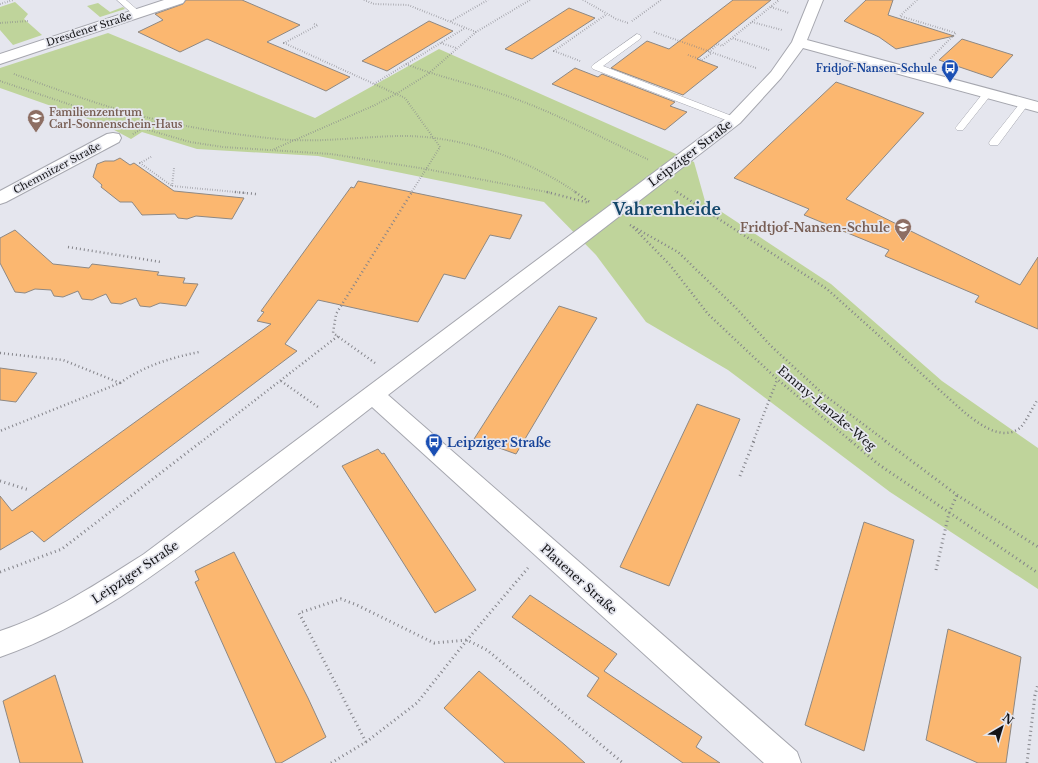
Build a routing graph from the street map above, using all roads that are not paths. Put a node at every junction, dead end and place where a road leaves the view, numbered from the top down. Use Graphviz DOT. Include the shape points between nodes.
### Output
graph roads {
  1 [pos="121,0"];
  2 [pos="816,0"];
  3 [pos="173,1"];
  4 [pos="137,14"];
  5 [pos="636,37"];
  6 [pos="799,42"];
  7 [pos="0,59"];
  8 [pos="1038,91"];
  9 [pos="987,94"];
  10 [pos="1031,106"];
  11 [pos="734,120"];
  12 [pos="960,128"];
  13 [pos="113,138"];
  14 [pos="994,143"];
  15 [pos="0,198"];
  16 [pos="373,394"];
  17 [pos="0,644"];
  18 [pos="786,763"];
  1 -- 4 [label="lane"];
  2 -- 6 [label="street, Leipziger Straße"];
  3 -- 4 [label="street, Dresdener Straße"];
  4 -- 7 [label="street, Dresdener Straße"];
  5 -- 11 [label="lane" via="596,67"];
  6 -- 9 [label="street"];
  6 -- 11 [label="street, Leipziger Straße" via="776,75"];
  8 -- 10 [label="street"];
  9 -- 10 [label="street"];
  9 -- 12 [label="lane"];
  10 -- 14 [label="lane"];
  11 -- 16 [label="street, Leipziger Straße"];
  13 -- 15 [label="street, Chemnitzer Straße"];
  16 -- 17 [label="street, Leipziger Straße" via="153,562 69,615 21,638"];
  16 -- 18 [label="street, Plauener Straße"];
}
